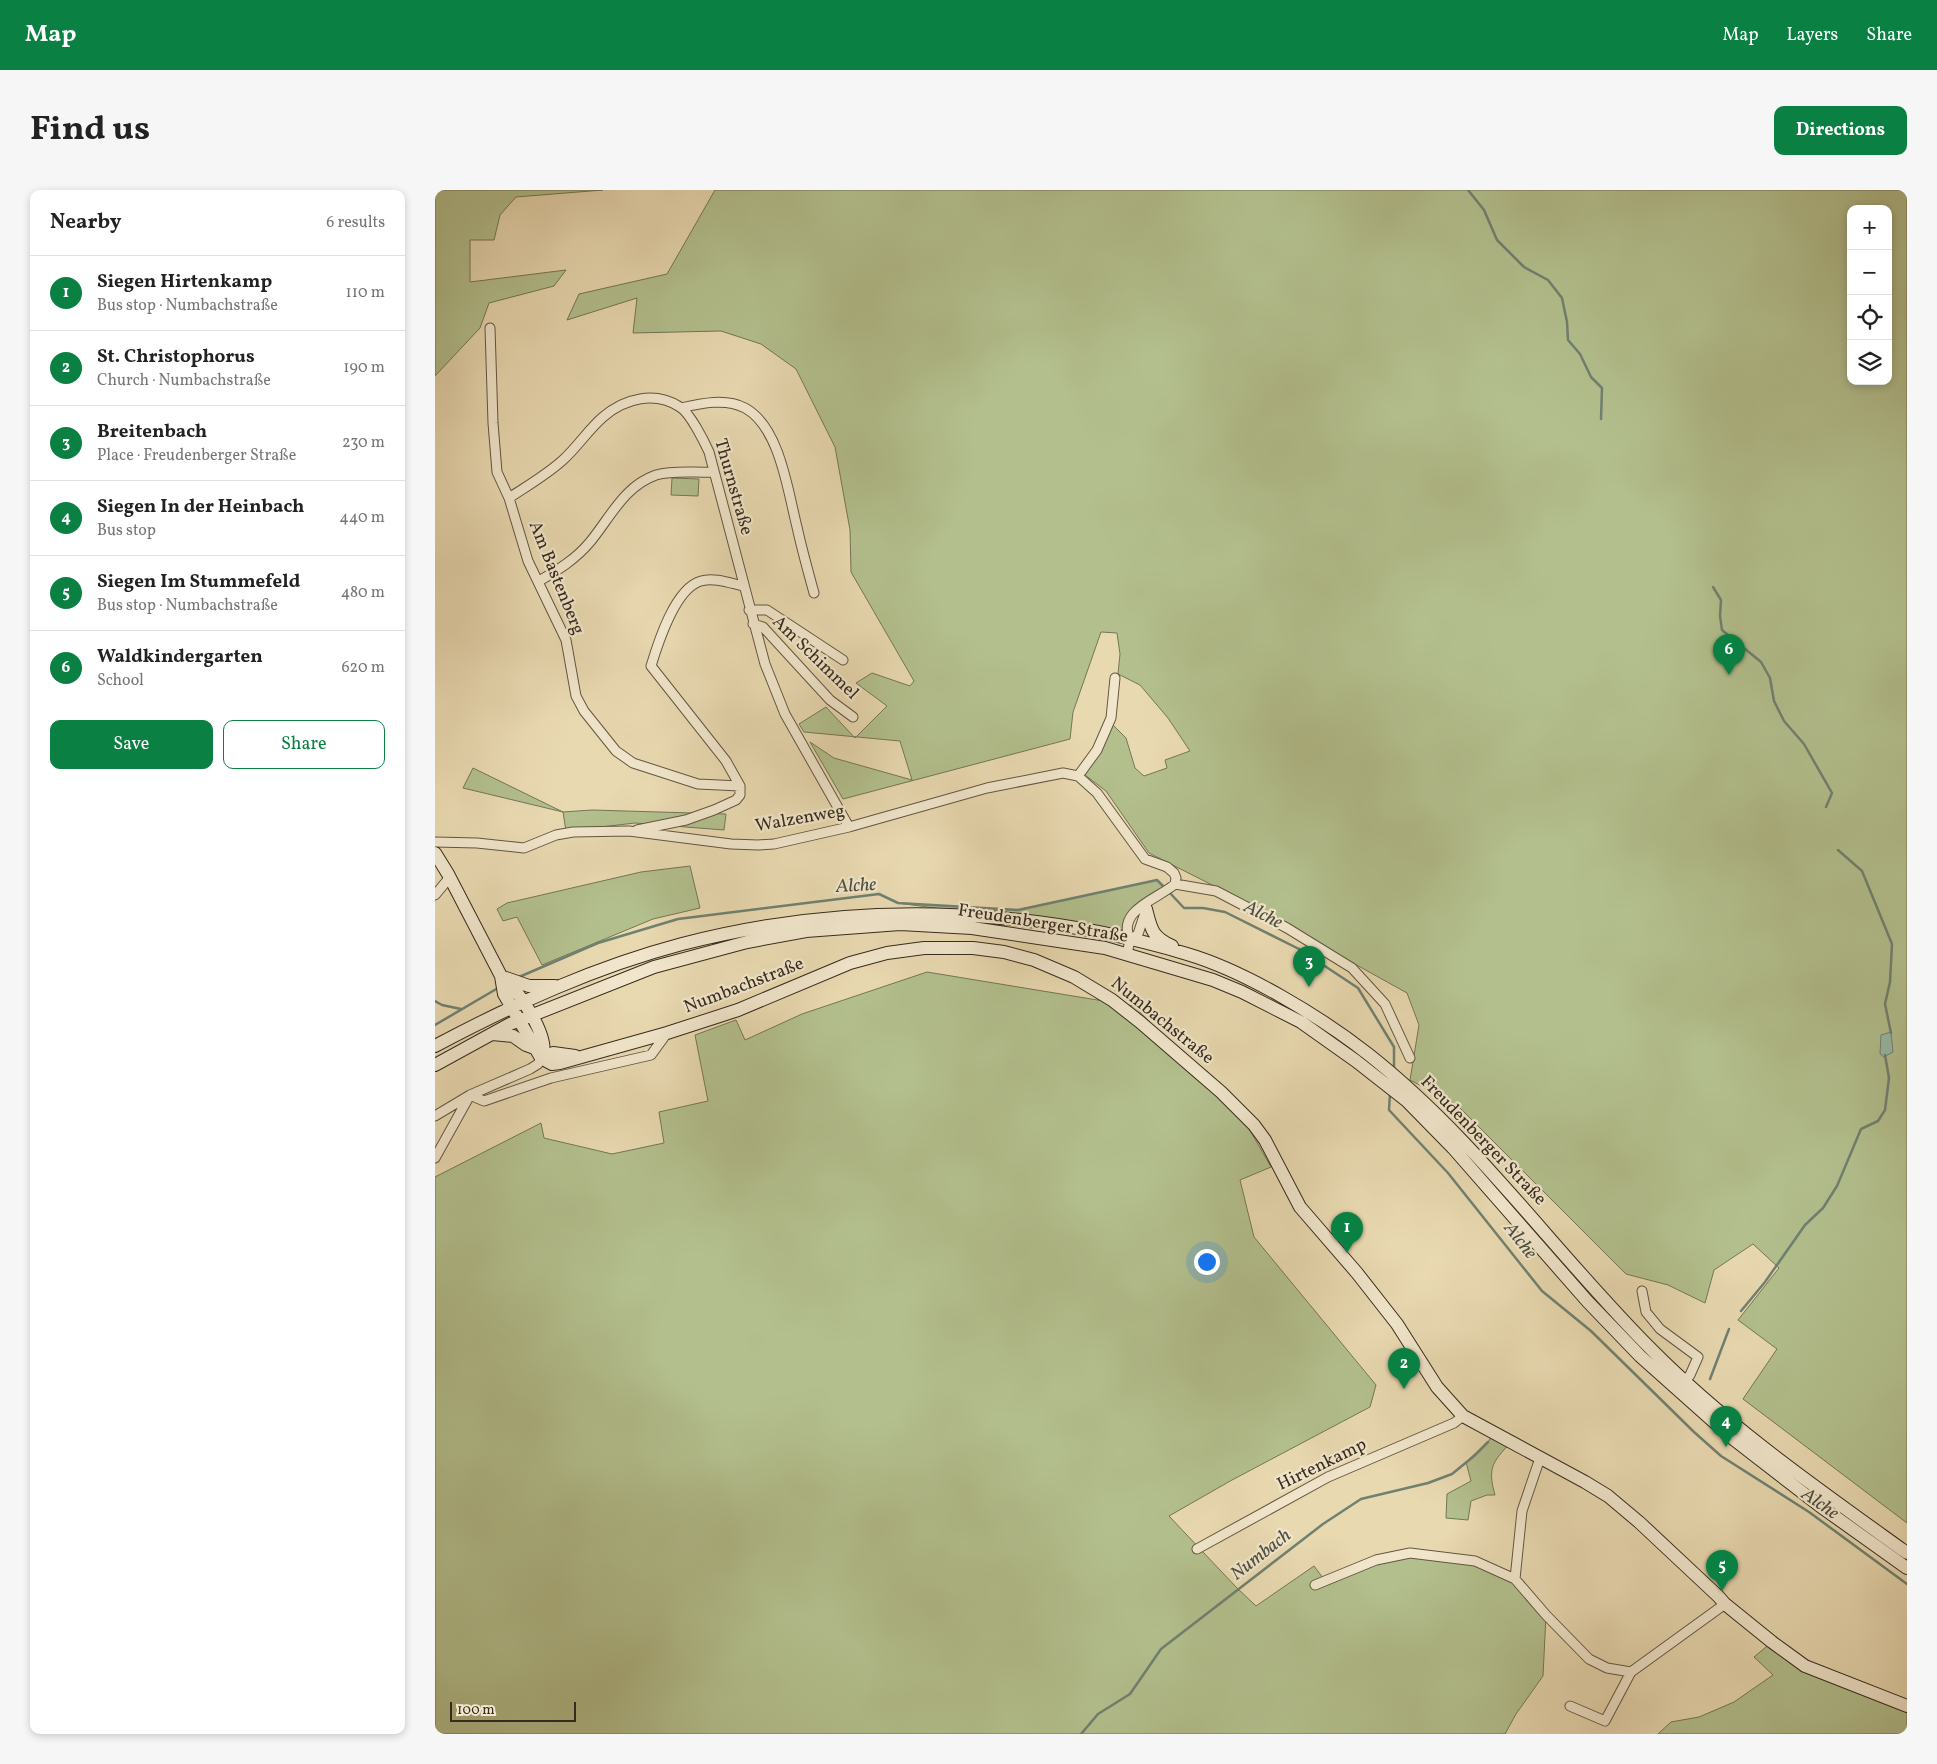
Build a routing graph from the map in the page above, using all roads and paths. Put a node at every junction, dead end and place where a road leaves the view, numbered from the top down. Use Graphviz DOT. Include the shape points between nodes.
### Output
graph roads {
  1 [pos="490,328"];
  2 [pos="681,408"];
  3 [pos="713,472"];
  4 [pos="509,498"];
  5 [pos="539,581"];
  6 [pos="743,586"];
  7 [pos="815,594"];
  8 [pos="749,610"];
  9 [pos="753,624"];
  10 [pos="843,660"];
  11 [pos="1115,678"];
  12 [pos="853,717"];
  13 [pos="1078,776"];
  14 [pos="740,786"];
  15 [pos="849,827"];
  16 [pos="629,831"];
  17 [pos="435,842"];
  18 [pos="435,853"];
  19 [pos="450,877"];
  20 [pos="1175,884"];
  21 [pos="435,895"];
  22 [pos="1146,906"];
  23 [pos="1130,940"];
  24 [pos="1127,954"];
  25 [pos="1190,954"];
  26 [pos="560,985"];
  27 [pos="512,988"];
  28 [pos="523,1003"];
  29 [pos="510,1007"];
  30 [pos="526,1018"];
  31 [pos="667,1033"];
  32 [pos="492,1034"];
  33 [pos="435,1046"];
  34 [pos="538,1053"];
  35 [pos="1411,1058"];
  36 [pos="435,1065"];
  37 [pos="1392,1082"];
  38 [pos="470,1095"];
  39 [pos="435,1116"];
  40 [pos="435,1158"];
  41 [pos="1642,1291"];
  42 [pos="1685,1381"];
  43 [pos="1463,1416"];
  44 [pos="1540,1458"];
  45 [pos="1197,1549"];
  46 [pos="1907,1553"];
  47 [pos="1907,1568"];
  48 [pos="1515,1579"];
  49 [pos="1315,1585"];
  50 [pos="1725,1604"];
  51 [pos="1631,1672"];
  52 [pos="1570,1706"];
  53 [pos="1907,1706"];
  1 -- 4 [label="street, Am Bastenberg" via="495,458 501,485"];
  2 -- 3 [label="street, Thurnstraße" via="701,435"];
  2 -- 4 [label="street" via="650,397 633,399 616,407 564,459"];
  2 -- 7 [label="street" via="719,402 733,404 755,415 765,428 778,456"];
  3 -- 5 [label="street" via="658,474 643,480 625,496 579,554"];
  3 -- 6 [label="street, Thurnstraße"];
  4 -- 5 [label="street, Am Bastenberg" via="528,561"];
  5 -- 14 [label="street, Am Bastenberg" via="566,640 576,696 616,751 633,763 686,781"];
  6 -- 8 [label="street, Thurnstraße"];
  6 -- 14 [label="street" via="707,579 691,585 669,617 651,666 711,740"];
  8 -- 9 [label="street, Thurnstraße"];
  8 -- 10 [label="street" via="767,610"];
  9 -- 12 [label="street, Am Schimmel" via="763,627 830,700"];
  9 -- 15 [label="street, Thurnstraße" via="785,714"];
  11 -- 13 [label="street" via="1111,718 1097,750"];
  13 -- 15 [label="street, Walzenweg" via="1054,774 1014,782"];
  13 -- 20 [label="street" via="1097,794 1145,859 1174,872"];
  14 -- 16 [label="street" via="736,800 714,810 686,820"];
  15 -- 16 [label="street, Walzenweg" via="758,845"];
  16 -- 17 [label="street, Walzenweg" via="573,832 523,848"];
  18 -- 19 [label="main road"];
  19 -- 21 [label="street"];
  19 -- 27 [label="main road" via="501,976"];
  20 -- 22 [label="street"];
  20 -- 35 [label="street" via="1216,891 1287,928 1352,968 1385,1004"];
  22 -- 23 [label="street" via="1138,934"];
  22 -- 23 [label="street" via="1139,906 1127,925"];
  22 -- 25 [label="main road" via="1155,935"];
  23 -- 24 [label="street"];
  23 -- 25 [label="main road, Freudenberger Straße"];
  23 -- 26 [label="main road, Freudenberger Straße" via="1065,926 981,917 899,914 835,917 773,925 690,942"];
  24 -- 30 [label="main road, Freudenberger Straße" via="964,928 900,924 826,929 776,935 686,957"];
  24 -- 37 [label="main road, Freudenberger Straße" via="1242,992 1292,1018"];
  25 -- 37 [label="main road, Freudenberger Straße" via="1306,1011 1365,1052"];
  26 -- 27 [label="main road"];
  26 -- 28 [label="main road, Freudenberger Straße"];
  27 -- 28 [label="main road"];
  27 -- 29 [label="main road"];
  28 -- 29 [label="main road, Freudenberger Straße"];
  28 -- 30 [label="main road"];
  29 -- 30 [label="main road"];
  29 -- 33 [label="main road, Freudenberger Straße"];
  30 -- 32 [label="main road, Freudenberger Straße"];
  30 -- 34 [label="main road" via="543,1043 543,1051"];
  31 -- 34 [label="main road, Numbachstraße" via="552,1064"];
  31 -- 38 [label="street" via="651,1055 551,1078 484,1102"];
  31 -- 43 [label="main road, Numbachstraße" via="746,1007 850,963 887,952 924,948 1004,952 1034,960 1073,977 1112,1000 1140,1022 1254,1125 1300,1207 1397,1324 1437,1387"];
  32 -- 34 [label="main road" via="513,1036"];
  32 -- 36 [label="main road, Freudenberger Straße"];
  34 -- 38 [label="street" via="538,1064 530,1069"];
  37 -- 42 [label="main road, Freudenberger Straße" via="1464,1141 1599,1294"];
  37 -- 47 [label="main road, Freudenberger Straße" via="1640,1356 1732,1438"];
  38 -- 39 [label="street"];
  38 -- 40 [label="street"];
  41 -- 42 [label="street" via="1646,1312 1660,1329 1698,1357"];
  42 -- 46 [label="main road, Freudenberger Straße" via="1826,1495"];
  43 -- 44 [label="main road, Numbachstraße"];
  43 -- 45 [label="street, Hirtenkamp" via="1454,1423 1328,1477"];
  44 -- 48 [label="street" via="1522,1511"];
  44 -- 50 [label="main road, Numbachstraße" via="1615,1502"];
  48 -- 49 [label="street" via="1475,1561 1410,1553 1377,1560"];
  48 -- 51 [label="street" via="1589,1659 1607,1668"];
  50 -- 51 [label="street"];
  50 -- 53 [label="main road, Numbachstraße" via="1805,1666"];
  51 -- 52 [label="street" via="1605,1721"];
}
